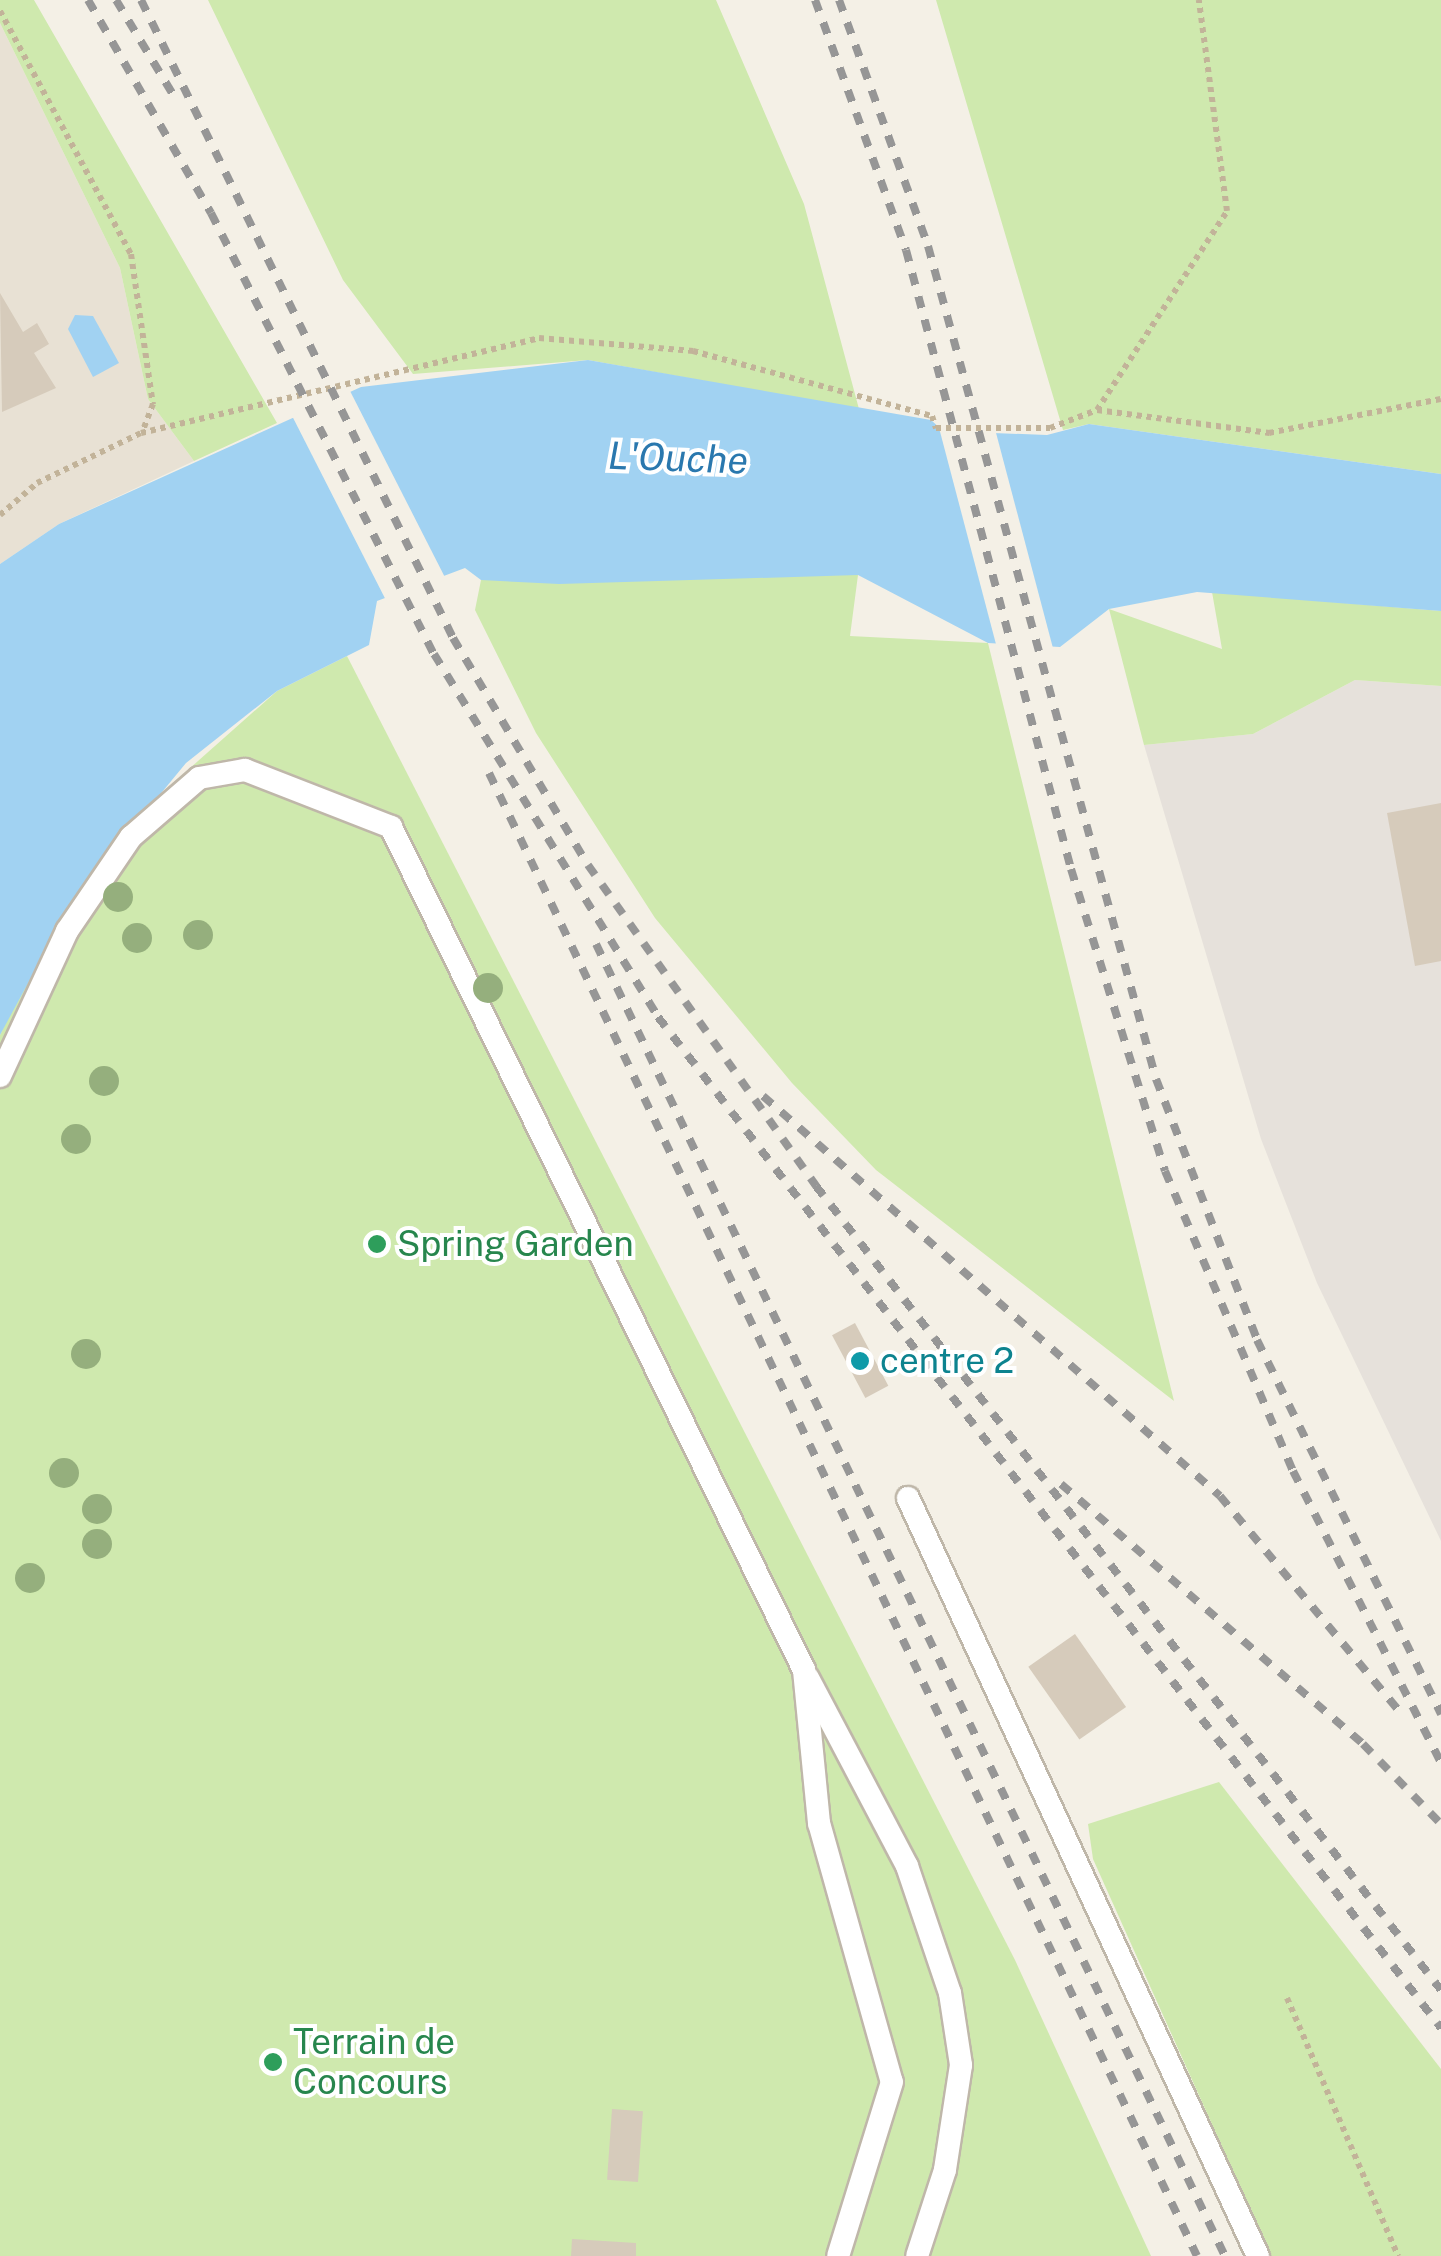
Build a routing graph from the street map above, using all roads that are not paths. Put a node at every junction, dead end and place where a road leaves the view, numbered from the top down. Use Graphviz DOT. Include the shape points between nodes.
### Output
graph roads {
  1 [pos="0,1076"];
  2 [pos="908,1498"];
  3 [pos="804,1670"];
  4 [pos="838,2256"];
  5 [pos="918,2256"];
  6 [pos="1258,2256"];
  1 -- 3 [label="lane" via="67,931 131,837 198,778 245,770 391,827"];
  2 -- 6 [label="lane"];
  3 -- 4 [label="lane" via="819,1824 892,2082"];
  3 -- 5 [label="lane" via="907,1866 950,1992 961,2065 945,2170"];
}
